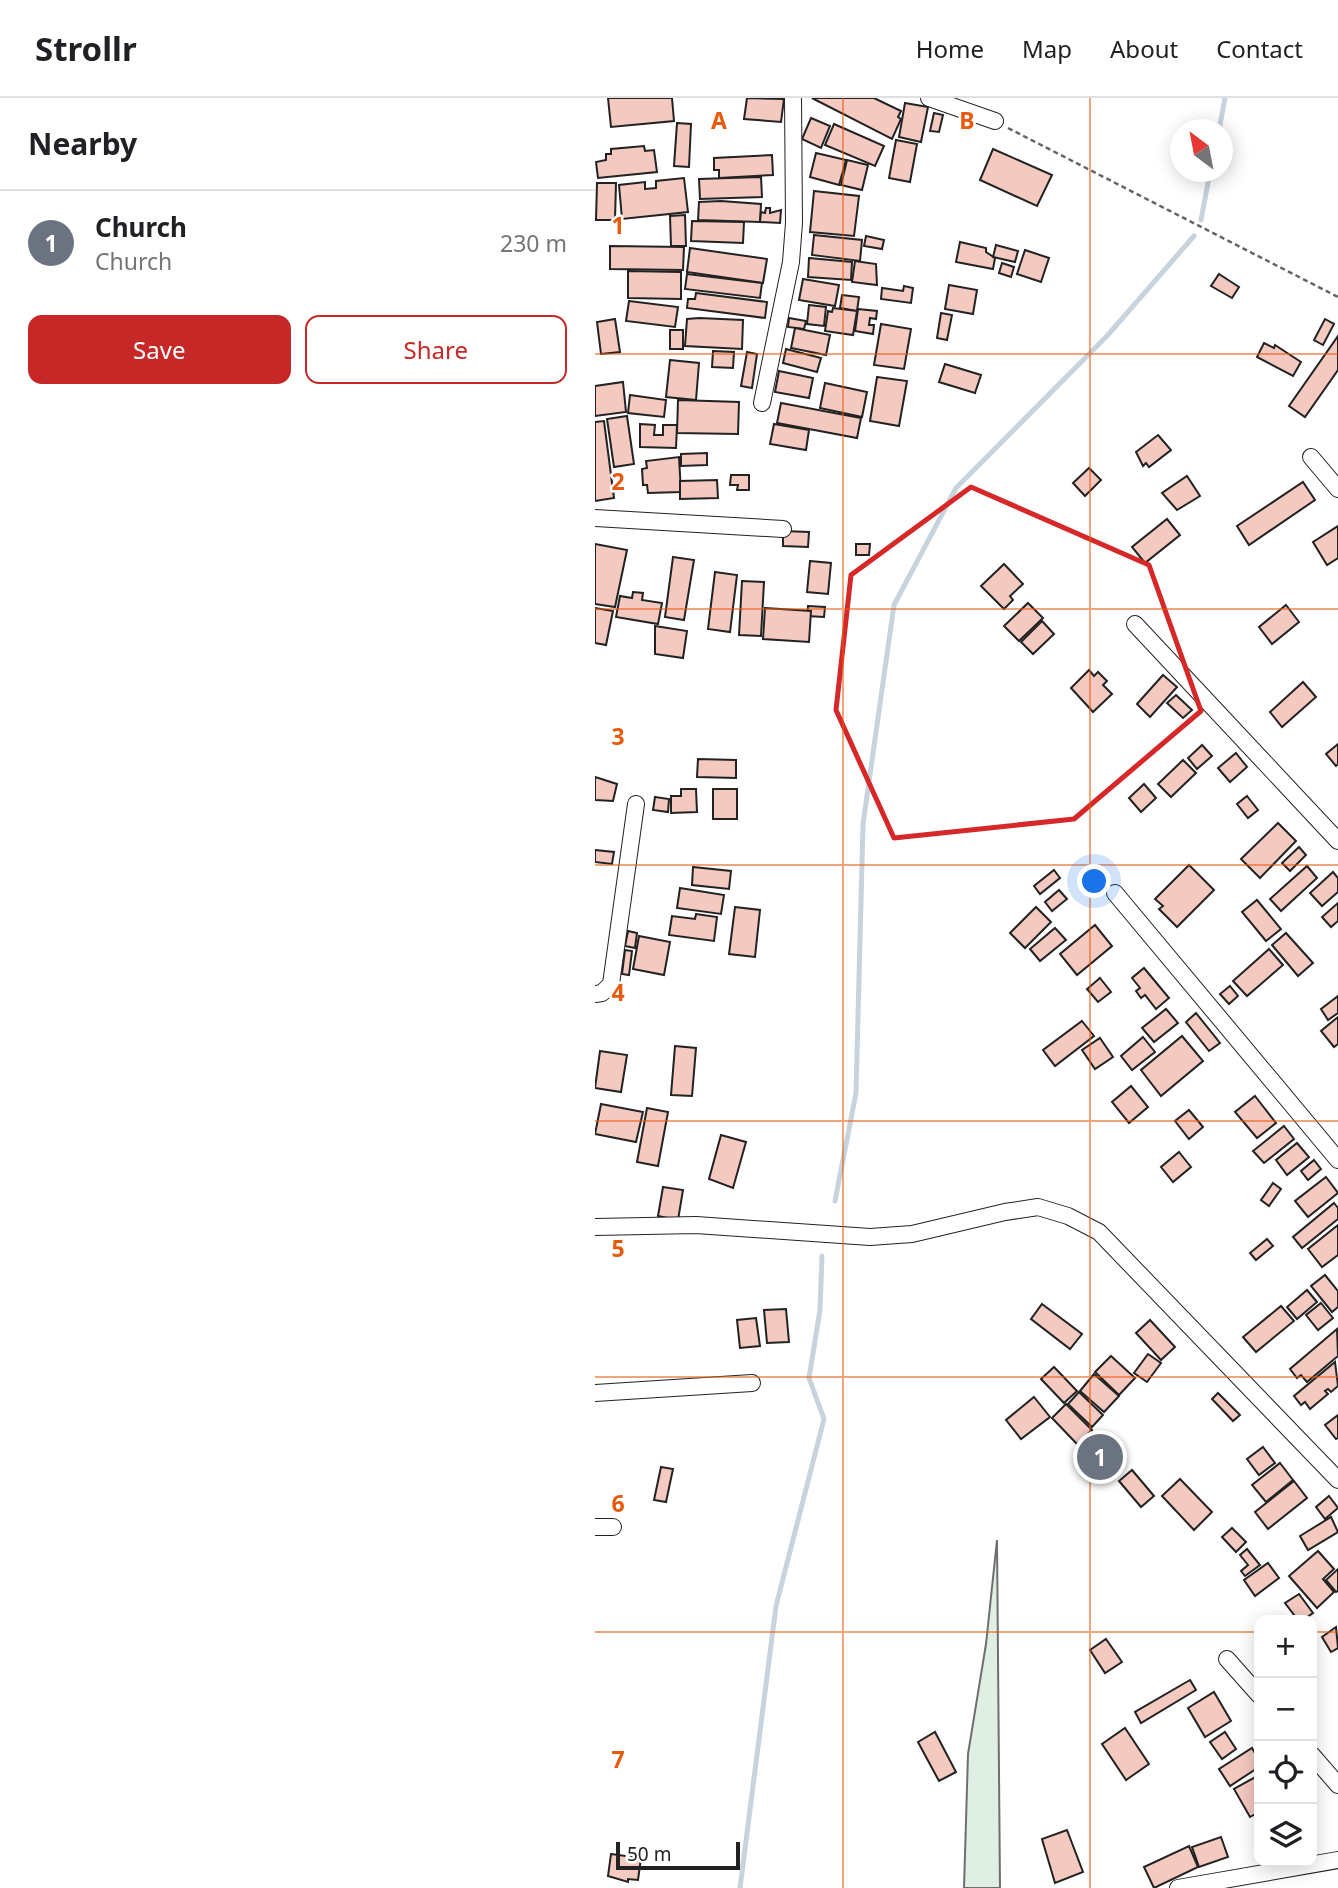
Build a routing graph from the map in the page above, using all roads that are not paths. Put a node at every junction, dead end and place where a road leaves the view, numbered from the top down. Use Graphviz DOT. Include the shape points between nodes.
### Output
graph roads {
  1 [pos="793,98"];
  2 [pos="929,98"];
  3 [pos="995,121"];
  4 [pos="762,403"];
  5 [pos="1311,457"];
  6 [pos="1338,489"];
  7 [pos="595,518"];
  8 [pos="783,529"];
  9 [pos="1135,624"];
  10 [pos="636,804"];
  11 [pos="1338,841"];
  12 [pos="1115,893"];
  13 [pos="595,993"];
  14 [pos="1338,1160"];
  15 [pos="595,1227"];
  16 [pos="753,1383"];
  17 [pos="595,1393"];
  18 [pos="1338,1480"];
  19 [pos="595,1527"];
  20 [pos="613,1527"];
  21 [pos="1227,1659"];
  22 [pos="1254,1689"];
  23 [pos="1317,1761"];
  24 [pos="1338,1785"];
  25 [pos="1338,1860"];
  26 [pos="1178,1888"];
  1 -- 4 [label="street" via="791,262"];
  2 -- 3 [label="street"];
  5 -- 6 [label="street"];
  7 -- 8 [label="street"];
  9 -- 11 [label="street"];
  10 -- 13 [label="street" via="611,984"];
  12 -- 14 [label="street"];
  15 -- 18 [label="street" via="696,1225 870,1237 912,1234 1038,1208 1067,1216 1099,1232"];
  16 -- 17 [label="street"];
  19 -- 20 [label="street"];
  21 -- 22 [label="street"];
  23 -- 24 [label="street"];
  25 -- 26 [label="street"];
}
